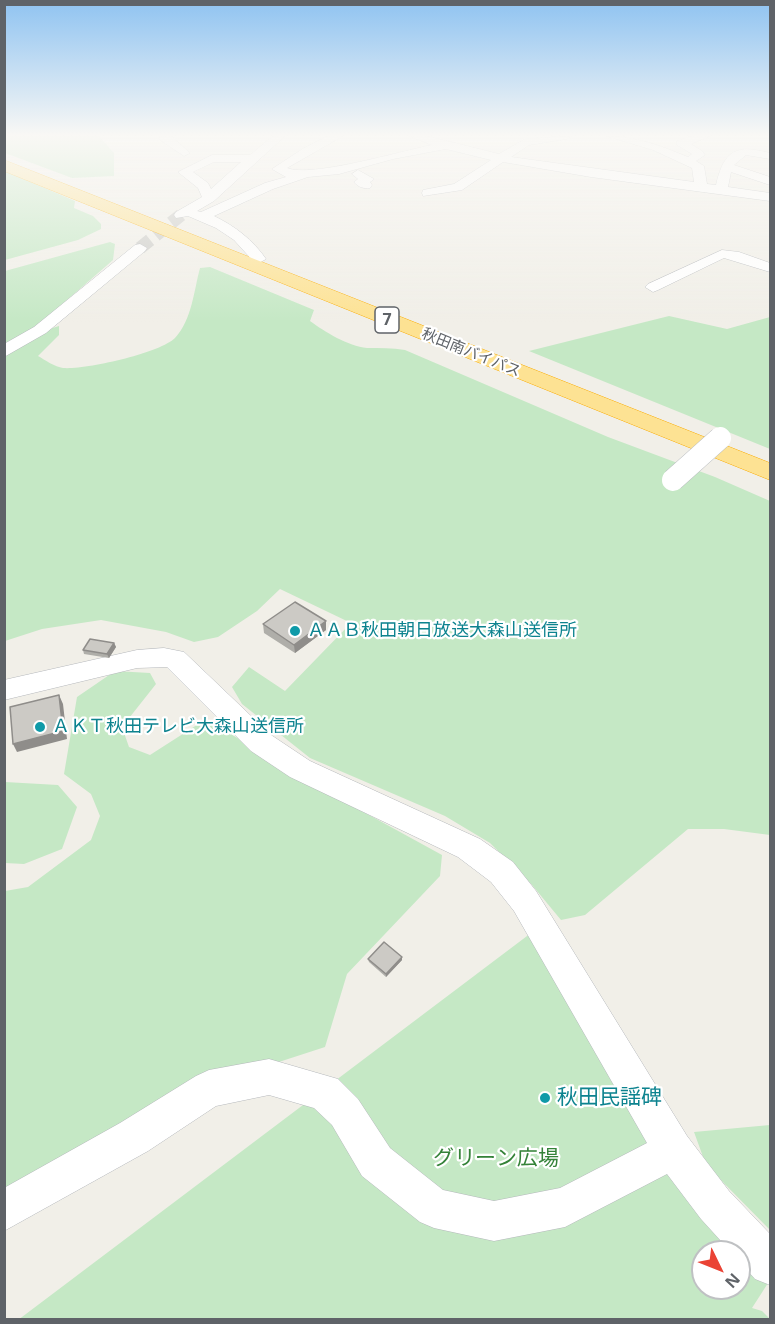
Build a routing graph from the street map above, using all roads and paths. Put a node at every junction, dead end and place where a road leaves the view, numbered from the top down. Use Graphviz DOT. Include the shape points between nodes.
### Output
graph roads {
  1 [pos="86,198"];
  2 [pos="209,198"];
  3 [pos="243,198"];
  4 [pos="204,216"];
  5 [pos="140,248"];
  6 [pos="259,260"];
  7 [pos="771,268"];
  8 [pos="653,287"];
  9 [pos="4,352"];
  10 [pos="720,438"];
  11 [pos="771,472"];
  12 [pos="673,480"];
  13 [pos="4,690"];
  14 [pos="673,1150"];
  15 [pos="4,1211"];
  16 [pos="771,1264"];
  1 -- 11 [label="highway, 秋田南バイパス / 7"];
  2 -- 4 [label="street" via="183,214"];
  3 -- 4 [label="street"];
  4 -- 6 [label="street" via="226,228"];
  5 -- 9 [label="street" via="40,330"];
  7 -- 8 [label="street" via="722,254"];
  10 -- 12 [label="street, bridge"];
  13 -- 14 [label="street" via="137,659 175,659 248,732 277,755 469,848 502,872 525,901"];
  14 -- 15 [label="street" via="565,1207 494,1221 434,1208 376,1162 345,1112 325,1092 268,1077 209,1089"];
  14 -- 16 [label="street" via="715,1205"];
}
